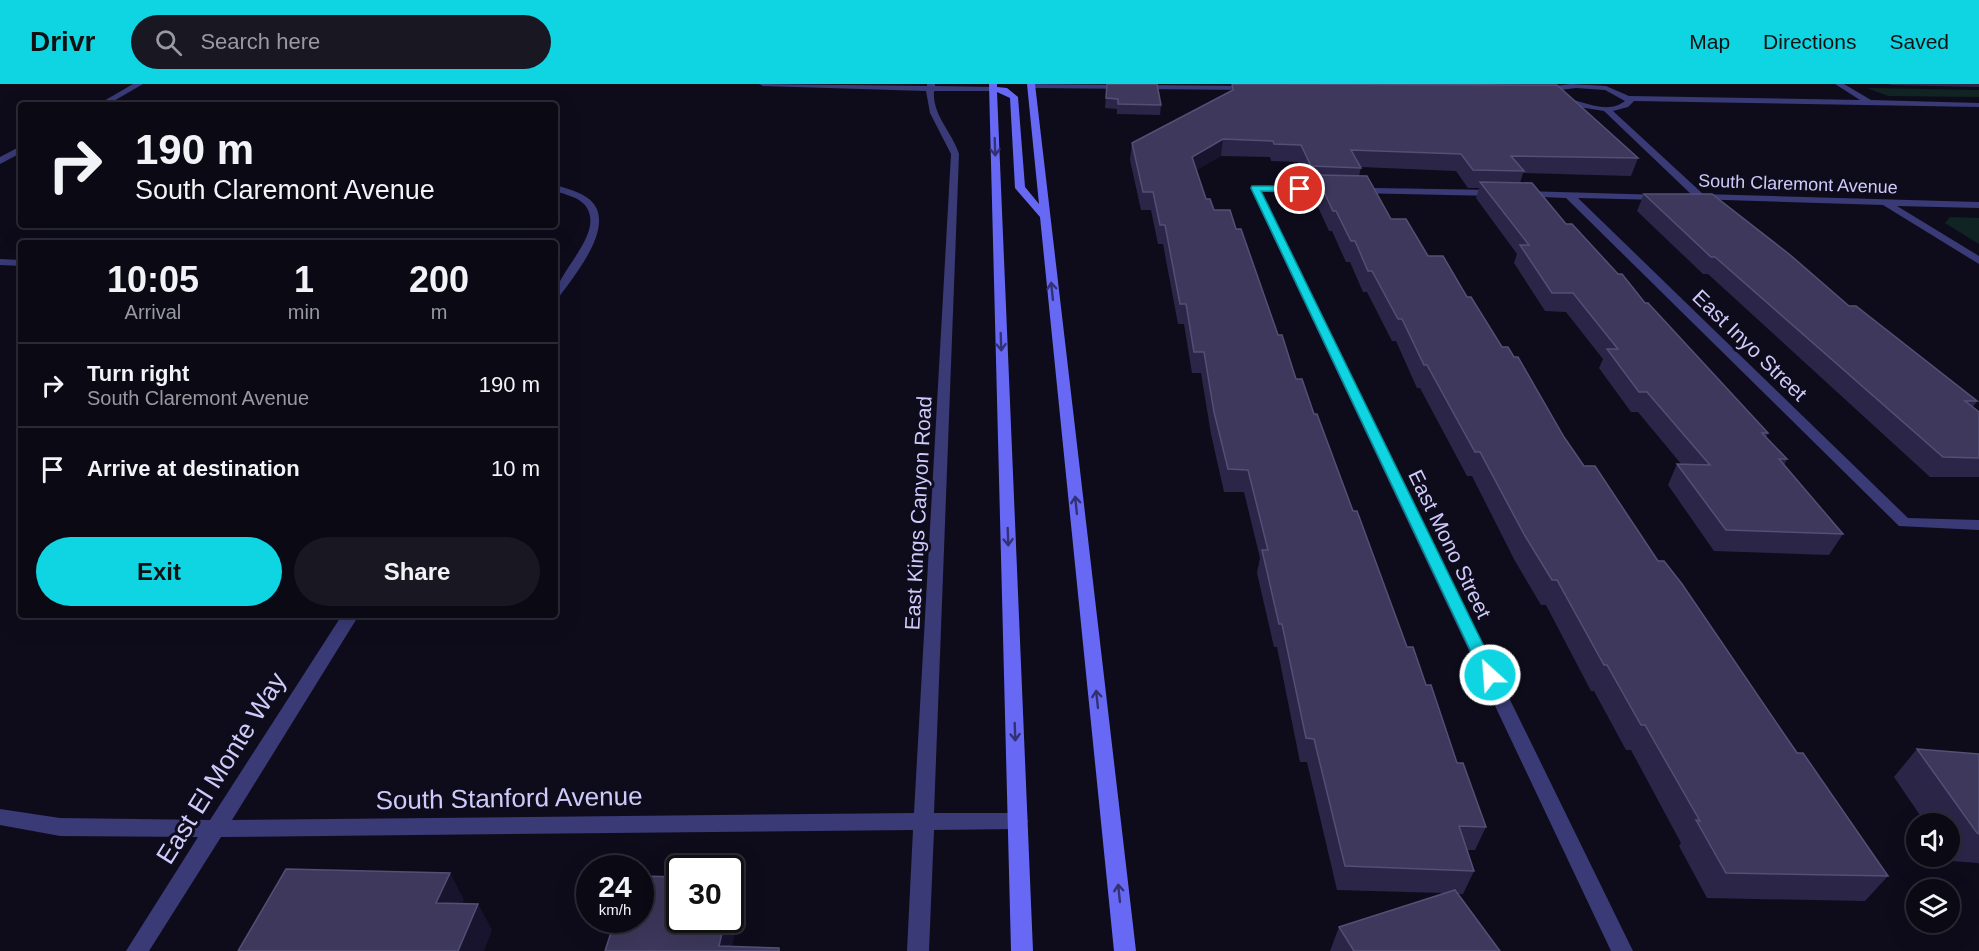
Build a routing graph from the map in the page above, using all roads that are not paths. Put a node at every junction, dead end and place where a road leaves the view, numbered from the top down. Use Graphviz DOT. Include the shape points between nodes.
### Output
graph roads {
  1 [pos="139,84"];
  2 [pos="763,84"];
  3 [pos="1130,84"];
  4 [pos="1839,84"];
  5 [pos="1028,85"];
  6 [pos="930,86"];
  7 [pos="993,86"];
  8 [pos="1144,86"];
  9 [pos="1202,86"];
  10 [pos="1262,89"];
  11 [pos="1545,96"];
  12 [pos="1556,96"];
  13 [pos="1627,98"];
  14 [pos="106,102"];
  15 [pos="1871,103"];
  16 [pos="1979,105"];
  17 [pos="1605,108"];
  18 [pos="18,151"];
  19 [pos="0,161"];
  20 [pos="1255,188"];
  21 [pos="558,189"];
  22 [pos="1569,195"];
  23 [pos="1676,197"];
  24 [pos="1688,197"];
  25 [pos="1700,197"];
  26 [pos="1886,203"];
  27 [pos="1979,205"];
  28 [pos="1044,215"];
  29 [pos="1979,261"];
  30 [pos="0,262"];
  31 [pos="18,263"];
  32 [pos="558,291"];
  33 [pos="1979,525"];
  34 [pos="349,618"];
  35 [pos="0,817"];
  36 [pos="1018,821"];
  37 [pos="924,822"];
  38 [pos="215,828"];
  39 [pos="137,951"];
  40 [pos="918,951"];
  41 [pos="1022,951"];
  42 [pos="1125,951"];
  43 [pos="1622,951"];
  1 -- 14 [label="street"];
  2 -- 6 [label="street"];
  3 -- 8 [label="street"];
  4 -- 15 [label="street"];
  5 -- 8 [label="street" via="1115,89"];
  5 -- 28 [label="main road"];
  6 -- 7 [label="street"];
  6 -- 37 [label="street, East Kings Canyon Road" via="930,108 955,153"];
  7 -- 28 [label="main road" via="1014,97 1020,188"];
  7 -- 36 [label="main road, one-way"];
  8 -- 9 [label="street"];
  9 -- 10 [label="street"];
  11 -- 12 [label="street"];
  12 -- 13 [label="street" via="1558,88 1576,85 1611,90"];
  12 -- 17 [label="street" via="1572,104"];
  13 -- 15 [label="street"];
  13 -- 17 [label="street" via="1628,104"];
  15 -- 16 [label="street"];
  17 -- 25 [label="street"];
  18 -- 19 [label="street"];
  20 -- 22 [label="street, South Claremont Avenue"];
  20 -- 43 [label="street, East Mono Street"];
  21 -- 32 [label="street" via="588,202 595,216 595,229 587,246"];
  22 -- 23 [label="street, South Claremont Avenue"];
  22 -- 33 [label="street, East Inyo Street" via="1904,523"];
  24 -- 25 [label="street, South Claremont Avenue"];
  25 -- 26 [label="street, South Claremont Avenue"];
  26 -- 27 [label="street, South Claremont Avenue"];
  26 -- 29 [label="street"];
  42 -- 28 [label="main road, one-way"];
  30 -- 31 [label="street"];
  34 -- 38 [label="street, East El Monte Way"];
  35 -- 38 [label="street, South Stanford Avenue" via="60,826"];
  36 -- 37 [label="street, South Stanford Avenue"];
  36 -- 41 [label="main road"];
  37 -- 38 [label="street, South Stanford Avenue"];
  37 -- 40 [label="street, East Kings Canyon Road"];
  38 -- 39 [label="street, East El Monte Way"];
}
